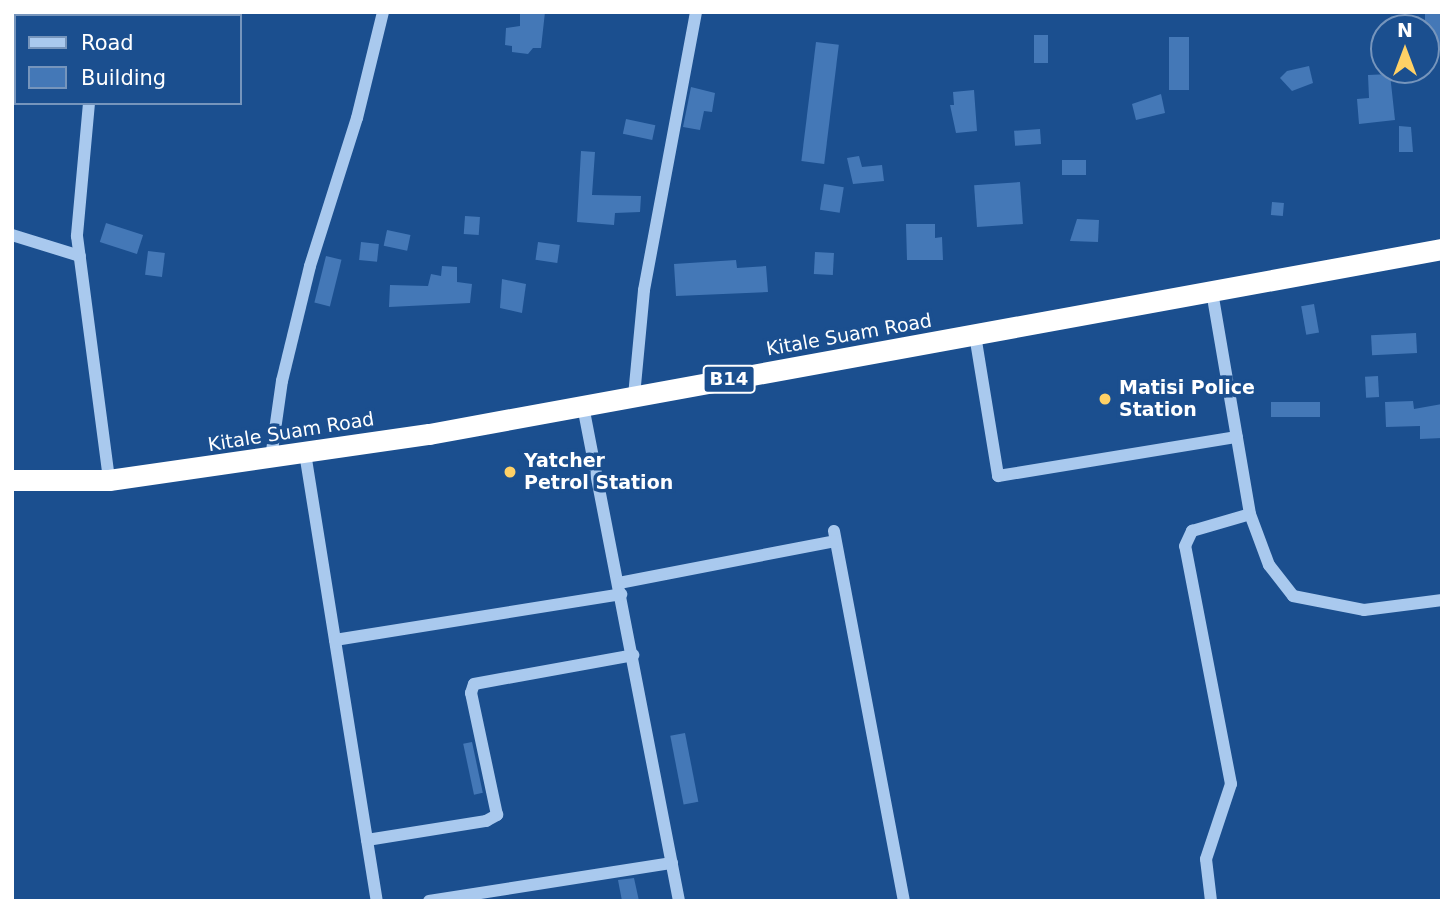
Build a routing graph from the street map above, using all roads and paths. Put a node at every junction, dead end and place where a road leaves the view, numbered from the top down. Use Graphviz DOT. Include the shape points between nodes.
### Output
graph roads {
  1 [pos="383,12"];
  2 [pos="696,12"];
  3 [pos="89,105"];
  4 [pos="12,235"];
  5 [pos="1442,249"];
  6 [pos="80,256"];
  7 [pos="1212,292"];
  8 [pos="975,335"];
  9 [pos="634,396"];
  10 [pos="583,406"];
  11 [pos="1237,437"];
  12 [pos="305,453"];
  13 [pos="271,458"];
  14 [pos="12,480"];
  15 [pos="109,480"];
  16 [pos="1250,514"];
  17 [pos="620,588"];
  18 [pos="1442,600"];
  19 [pos="335,640"];
  20 [pos="633,655"];
  21 [pos="367,840"];
  22 [pos="672,863"];
  23 [pos="377,901"];
  24 [pos="429,901"];
  25 [pos="679,901"];
  26 [pos="904,901"];
  27 [pos="1212,901"];
  1 -- 13 [label="street" via="357,118 310,266 282,381"];
  2 -- 9 [label="street" via="644,290"];
  3 -- 6 [label="street" via="77,236"];
  4 -- 6 [label="street"];
  5 -- 7 [label="highway, Kitale Suam Road / B14"];
  6 -- 15 [label="street"];
  7 -- 8 [label="highway, Kitale Suam Road / B14"];
  7 -- 11 [label="street"];
  8 -- 9 [label="highway, Kitale Suam Road / B14"];
  8 -- 11 [label="street" via="998,476"];
  9 -- 10 [label="highway, Kitale Suam Road / B14"];
  10 -- 12 [label="highway, Kitale Suam Road / B14"];
  10 -- 17 [label="street"];
  11 -- 16 [label="street"];
  12 -- 13 [label="highway, Kitale Suam Road / B14"];
  12 -- 19 [label="street"];
  13 -- 15 [label="highway, Kitale Suam Road / B14"];
  14 -- 15 [label="highway, Kitale Suam Road / B14"];
  16 -- 18 [label="street" via="1269,565 1293,596 1364,610"];
  16 -- 27 [label="street" via="1192,531 1185,546 1231,784 1206,859"];
  17 -- 19 [label="street"];
  17 -- 20 [label="street"];
  17 -- 26 [label="street" via="834,536"];
  19 -- 21 [label="street"];
  20 -- 21 [label="street" via="474,684 471,693 497,815 486,821"];
  20 -- 22 [label="street"];
  21 -- 23 [label="street"];
  22 -- 24 [label="street"];
  22 -- 25 [label="street"];
}
